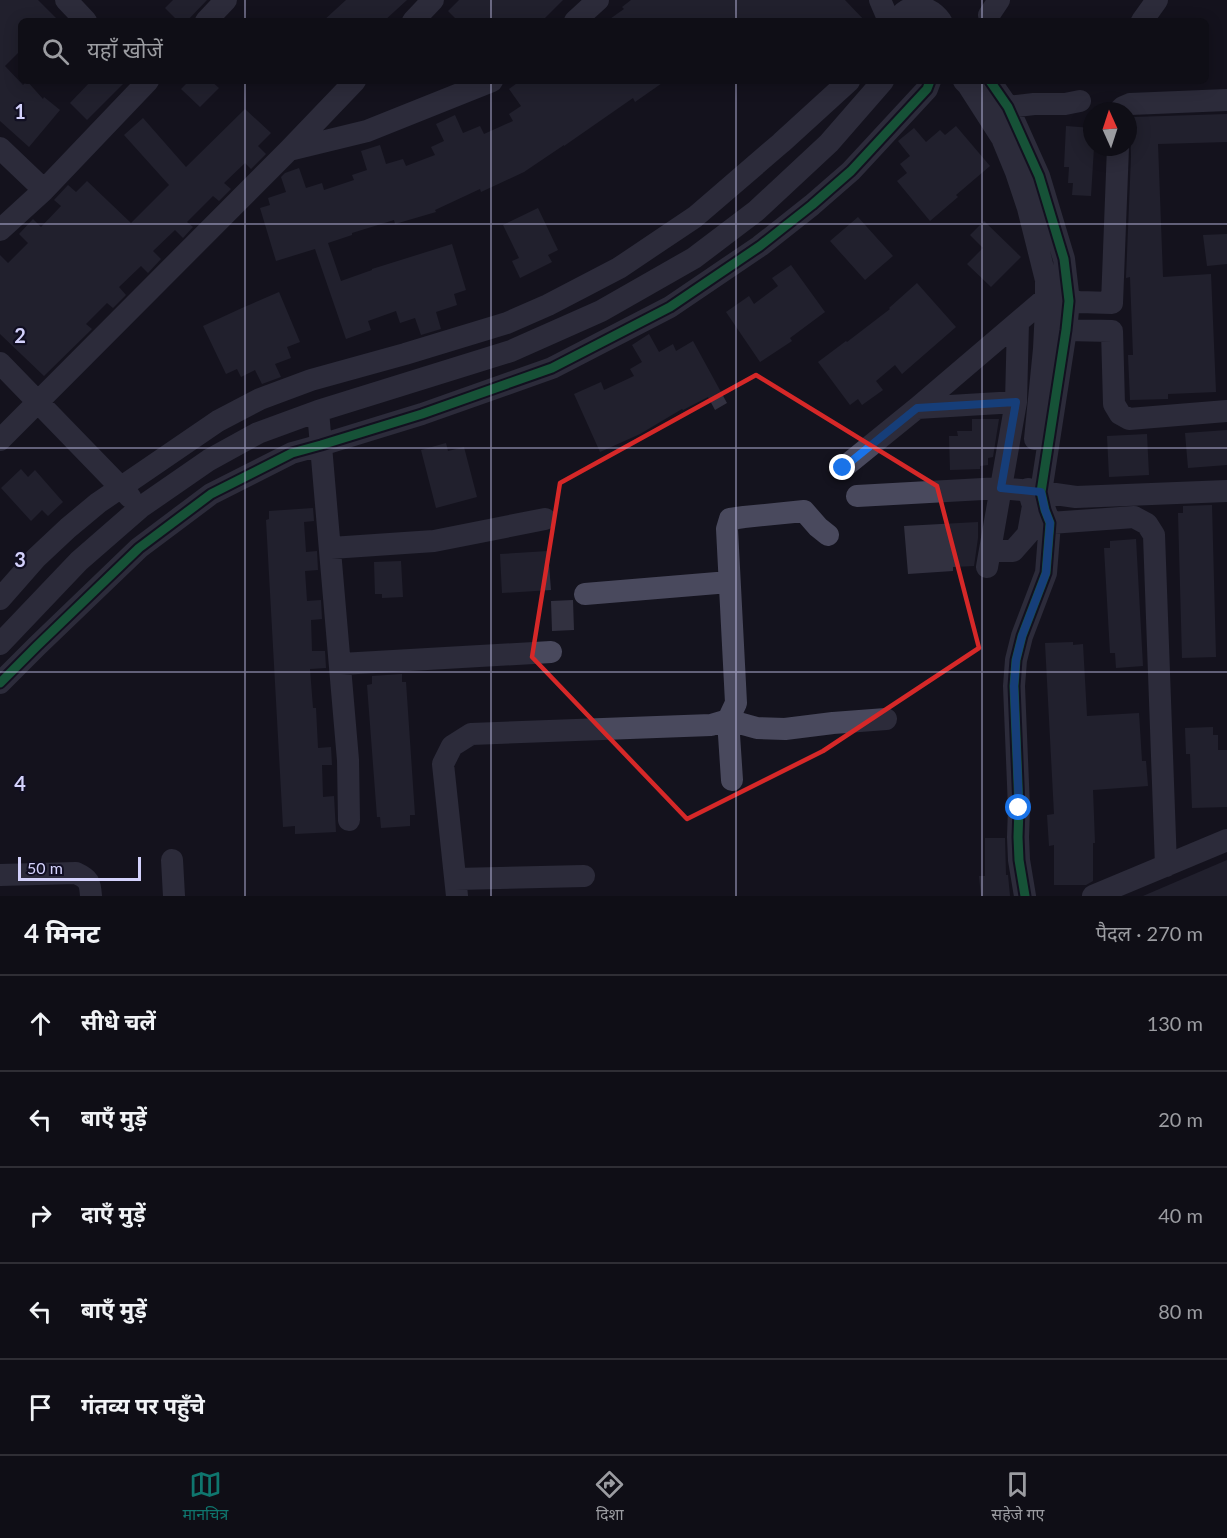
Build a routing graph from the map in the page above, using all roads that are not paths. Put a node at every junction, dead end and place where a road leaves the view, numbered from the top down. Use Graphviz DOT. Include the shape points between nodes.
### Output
graph roads {
  1 [pos="66,0"];
  2 [pos="226,0"];
  3 [pos="433,0"];
  4 [pos="598,0"];
  5 [pos="880,0"];
  6 [pos="1157,0"];
  7 [pos="83,18"];
  8 [pos="209,18"];
  9 [pos="416,18"];
  10 [pos="578,18"];
  11 [pos="888,18"];
  12 [pos="1144,18"];
  13 [pos="143,84"];
  14 [pos="352,84"];
  15 [pos="484,84"];
  16 [pos="846,84"];
  17 [pos="881,84"];
  18 [pos="929,84"];
  19 [pos="967,84"];
  20 [pos="992,84"];
  21 [pos="1227,100"];
  22 [pos="1080,101"];
  23 [pos="1137,104"];
  24 [pos="1008,107"];
  25 [pos="0,148"];
  26 [pos="289,150"];
  27 [pos="1118,156"];
  28 [pos="44,190"];
  29 [pos="0,230"];
  30 [pos="1046,298"];
  31 [pos="1069,301"];
  32 [pos="1112,303"];
  33 [pos="1018,322"];
  34 [pos="1066,330"];
  35 [pos="1112,331"];
  36 [pos="0,363"];
  37 [pos="37,402"];
  38 [pos="1016,402"];
  39 [pos="917,408"];
  40 [pos="318,411"];
  41 [pos="1227,411"];
  42 [pos="0,440"];
  43 [pos="321,445"];
  44 [pos="843,468"];
  45 [pos="121,487"];
  46 [pos="1001,488"];
  47 [pos="1034,491"];
  48 [pos="1227,491"];
  49 [pos="858,496"];
  50 [pos="141,507"];
  51 [pos="545,519"];
  52 [pos="1050,523"];
  53 [pos="160,532"];
  54 [pos="828,535"];
  55 [pos="331,548"];
  56 [pos="729,582"];
  57 [pos="585,594"];
  58 [pos="0,599"];
  59 [pos="0,644"];
  60 [pos="551,652"];
  61 [pos="341,664"];
  62 [pos="0,683"];
  63 [pos="886,719"];
  64 [pos="728,720"];
  65 [pos="732,780"];
  66 [pos="350,820"];
  67 [pos="1227,840"];
  68 [pos="172,860"];
  69 [pos="1166,866"];
  70 [pos="0,875"];
  71 [pos="584,876"];
  72 [pos="456,888"];
  73 [pos="91,896"];
  74 [pos="174,896"];
  75 [pos="1025,896"];
  76 [pos="1093,896"];
  1 -- 7 [label="street"];
  2 -- 8 [label="street"];
  3 -- 9 [label="street"];
  4 -- 10 [label="street"];
  5 -- 11 [label="street"];
  6 -- 12 [label="street"];
  13 -- 28 [label="street"];
  14 -- 26 [label="street"];
  15 -- 26 [label="street" via="367,131"];
  16 -- 45 [label="street" via="695,217 619,268 507,323 310,380 260,399 218,421"];
  17 -- 40 [label="street" via="829,143 756,211 694,258 601,311 511,351"];
  18 -- 43 [label="street" via="851,171 812,205 670,308 552,368"];
  19 -- 30 [label="street" via="1002,138 1016,172 1039,250"];
  20 -- 24 [label="street"];
  21 -- 23 [label="street"];
  22 -- 24 [label="street"];
  24 -- 31 [label="street" via="1039,176 1064,259"];
  25 -- 28 [label="street"];
  26 -- 37 [label="street"];
  27 -- 32 [label="street"];
  28 -- 29 [label="street"];
  30 -- 31 [label="street"];
  30 -- 33 [label="street"];
  30 -- 47 [label="street"];
  31 -- 32 [label="street"];
  31 -- 34 [label="street"];
  32 -- 35 [label="street"];
  33 -- 38 [label="street"];
  33 -- 39 [label="street"];
  34 -- 35 [label="street"];
  34 -- 47 [label="street"];
  35 -- 41 [label="street" via="1114,404 1120,414 1130,418"];
  36 -- 37 [label="street"];
  37 -- 42 [label="street"];
  37 -- 45 [label="street"];
  38 -- 39 [label="street"];
  38 -- 46 [label="street"];
  39 -- 44 [label="street"];
  40 -- 43 [label="street"];
  40 -- 50 [label="street" via="258,433 209,460"];
  43 -- 53 [label="street" via="292,453 211,494"];
  43 -- 55 [label="street"];
  45 -- 50 [label="street"];
  45 -- 58 [label="street" via="68,528"];
  46 -- 47 [label="street"];
  46 -- 47 [label="street" via="988,559 1013,551 1028,534"];
  46 -- 49 [label="street"];
  47 -- 48 [label="street" via="1076,497"];
  47 -- 52 [label="street"];
  50 -- 53 [label="street"];
  50 -- 59 [label="street" via="79,561"];
  51 -- 55 [label="street" via="434,540"];
  52 -- 69 [label="street" via="1134,517 1147,524 1154,536"];
  52 -- 75 [label="street" via="1046,573 1022,636 1014,686 1019,860"];
  53 -- 62 [label="street"];
  54 -- 56 [label="street" via="804,511 730,519"];
  55 -- 61 [label="street"];
  56 -- 57 [label="street"];
  56 -- 64 [label="street" via="736,703"];
  60 -- 61 [label="street"];
  61 -- 66 [label="street"];
  63 -- 64 [label="street" via="785,729 757,728"];
  64 -- 65 [label="street"];
  64 -- 72 [label="street" via="711,725 471,734 452,746 443,764"];
  67 -- 69 [label="street"];
  68 -- 74 [label="street"];
  69 -- 76 [label="street"];
  70 -- 73 [label="street" via="76,873 91,885"];
  71 -- 72 [label="street"];
}
